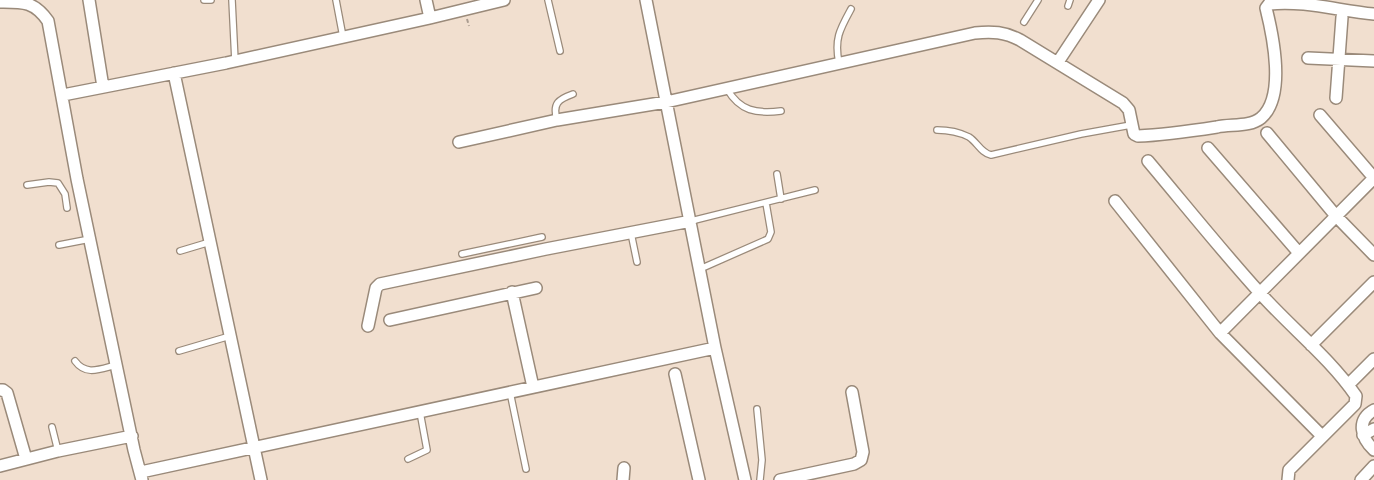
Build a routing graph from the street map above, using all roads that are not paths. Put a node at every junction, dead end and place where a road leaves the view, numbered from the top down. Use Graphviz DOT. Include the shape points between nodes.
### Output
graph roads {
  1 [pos="89,0"];
  2 [pos="204,0"];
  3 [pos="211,0"];
  4 [pos="232,0"];
  5 [pos="336,0"];
  6 [pos="426,0"];
  7 [pos="548,0"];
  8 [pos="646,0"];
  9 [pos="1038,0"];
  10 [pos="1099,0"];
  11 [pos="5,1"];
  12 [pos="499,1"];
  13 [pos="36,4"];
  14 [pos="851,9"];
  15 [pos="1374,14"];
  16 [pos="1342,17"];
  17 [pos="430,18"];
  18 [pos="1024,22"];
  19 [pos="343,38"];
  20 [pos="560,51"];
  21 [pos="1308,58"];
  22 [pos="1340,60"];
  23 [pos="235,61"];
  24 [pos="1374,61"];
  25 [pos="1058,62"];
  26 [pos="839,64"];
  27 [pos="174,74"];
  28 [pos="103,87"];
  29 [pos="727,89"];
  30 [pos="63,94"];
  31 [pos="573,94"];
  32 [pos="1336,98"];
  33 [pos="666,102"];
  34 [pos="781,111"];
  35 [pos="1320,115"];
  36 [pos="557,120"];
  37 [pos="1131,125"];
  38 [pos="937,130"];
  39 [pos="1267,133"];
  40 [pos="459,142"];
  41 [pos="1208,148"];
  42 [pos="1148,161"];
  43 [pos="777,174"];
  44 [pos="1374,178"];
  45 [pos="27,185"];
  46 [pos="80,190"];
  47 [pos="815,190"];
  48 [pos="65,194"];
  49 [pos="781,199"];
  50 [pos="1114,201"];
  51 [pos="766,203"];
  52 [pos="67,208"];
  53 [pos="1336,216"];
  54 [pos="691,221"];
  55 [pos="631,232"];
  56 [pos="542,237"];
  57 [pos="90,239"];
  58 [pos="210,242"];
  59 [pos="515,243"];
  60 [pos="59,245"];
  61 [pos="180,251"];
  62 [pos="1299,253"];
  63 [pos="462,254"];
  64 [pos="518,254"];
  65 [pos="1374,255"];
  66 [pos="636,262"];
  67 [pos="700,269"];
  68 [pos="1374,282"];
  69 [pos="536,288"];
  70 [pos="512,292"];
  71 [pos="1260,293"];
  72 [pos="390,320"];
  73 [pos="368,326"];
  74 [pos="1220,333"];
  75 [pos="230,336"];
  76 [pos="1312,345"];
  77 [pos="715,348"];
  78 [pos="179,351"];
  79 [pos="1374,359"];
  80 [pos="75,361"];
  81 [pos="116,365"];
  82 [pos="675,374"];
  83 [pos="1348,385"];
  84 [pos="533,387"];
  85 [pos="0,390"];
  86 [pos="510,392"];
  87 [pos="852,392"];
  88 [pos="757,410"];
  89 [pos="1374,410"];
  90 [pos="420,412"];
  91 [pos="52,427"];
  92 [pos="1374,429"];
  93 [pos="1363,435"];
  94 [pos="132,436"];
  95 [pos="1322,436"];
  96 [pos="252,446"];
  97 [pos="1374,450"];
  98 [pos="58,451"];
  99 [pos="26,459"];
  100 [pos="408,459"];
  101 [pos="0,466"];
  102 [pos="1374,466"];
  103 [pos="624,468"];
  104 [pos="526,469"];
  105 [pos="141,476"];
  106 [pos="820,476"];
  107 [pos="261,480"];
  108 [pos="623,480"];
  109 [pos="700,480"];
  110 [pos="745,480"];
  111 [pos="760,480"];
  112 [pos="780,480"];
  113 [pos="1288,480"];
  114 [pos="1361,480"];
  1 -- 28 [label="street"];
  2 -- 3 [label="lane"];
  4 -- 23 [label="lane"];
  5 -- 19 [label="lane"];
  6 -- 17 [label="street"];
  7 -- 20 [label="lane"];
  8 -- 33 [label="street"];
  9 -- 18 [label="lane"];
  10 -- 25 [label="street"];
  11 -- 13 [label="street"];
  12 -- 17 [label="street"];
  13 -- 30 [label="street" via="48,21"];
  14 -- 26 [label="lane" via="837,40"];
  15 -- 37 [label="street" via="1306,1 1269,4 1266,8 1276,63 1274,101 1261,118 1248,124 1154,136 1138,136"];
  16 -- 22 [label="street"];
  17 -- 19 [label="street"];
  19 -- 23 [label="street"];
  21 -- 22 [label="street"];
  22 -- 24 [label="street"];
  22 -- 32 [label="street"];
  23 -- 27 [label="street"];
  25 -- 26 [label="street" via="1008,34 991,31"];
  25 -- 37 [label="street" via="1123,102"];
  26 -- 29 [label="street"];
  27 -- 28 [label="street"];
  27 -- 58 [label="street"];
  28 -- 30 [label="street"];
  29 -- 33 [label="street"];
  29 -- 34 [label="lane" via="738,104 749,110"];
  30 -- 46 [label="street"];
  31 -- 36 [label="lane" via="556,105"];
  33 -- 36 [label="street"];
  33 -- 54 [label="street"];
  35 -- 44 [label="street"];
  36 -- 40 [label="street"];
  37 -- 38 [label="lane" via="990,155 969,138"];
  39 -- 53 [label="street"];
  41 -- 62 [label="street"];
  42 -- 71 [label="street"];
  43 -- 49 [label="lane"];
  44 -- 53 [label="street"];
  45 -- 48 [label="lane" via="58,183"];
  46 -- 48 [label="lane"];
  46 -- 57 [label="street"];
  47 -- 49 [label="lane"];
  48 -- 52 [label="lane"];
  49 -- 51 [label="lane"];
  50 -- 74 [label="street"];
  51 -- 54 [label="lane"];
  51 -- 67 [label="lane" via="772,232 768,239"];
  53 -- 62 [label="street"];
  53 -- 65 [label="street"];
  54 -- 55 [label="street"];
  54 -- 67 [label="street"];
  55 -- 64 [label="street"];
  55 -- 66 [label="lane"];
  56 -- 59 [label="lane"];
  57 -- 60 [label="lane"];
  57 -- 81 [label="street"];
  58 -- 61 [label="lane"];
  58 -- 75 [label="street"];
  59 -- 63 [label="lane"];
  59 -- 64 [label="lane"];
  62 -- 71 [label="street"];
  64 -- 73 [label="street" via="378,286"];
  67 -- 77 [label="street"];
  68 -- 76 [label="street"];
  69 -- 70 [label="street"];
  70 -- 72 [label="street"];
  70 -- 84 [label="street"];
  71 -- 74 [label="street"];
  71 -- 76 [label="street"];
  74 -- 95 [label="street"];
  75 -- 78 [label="lane"];
  75 -- 96 [label="street"];
  76 -- 83 [label="street"];
  77 -- 84 [label="street"];
  77 -- 110 [label="street"];
  79 -- 83 [label="street"];
  80 -- 81 [label="lane" via="80,368 89,370"];
  81 -- 94 [label="street"];
  82 -- 109 [label="street"];
  83 -- 95 [label="street" via="1356,396 1355,404"];
  84 -- 86 [label="street"];
  85 -- 99 [label="street" via="7,393"];
  86 -- 90 [label="street"];
  86 -- 104 [label="lane"];
  87 -- 106 [label="street" via="862,458"];
  88 -- 111 [label="lane" via="762,460"];
  89 -- 93 [label="street" via="1364,419"];
  90 -- 96 [label="street"];
  90 -- 100 [label="lane" via="427,450"];
  91 -- 98 [label="lane"];
  92 -- 93 [label="street"];
  93 -- 97 [label="street"];
  94 -- 98 [label="street"];
  94 -- 105 [label="street"];
  95 -- 113 [label="street" via="1289,470"];
  96 -- 105 [label="street"];
  96 -- 107 [label="street"];
  98 -- 99 [label="street"];
  99 -- 101 [label="street"];
  102 -- 114 [label="street"];
  103 -- 108 [label="street"];
  106 -- 112 [label="street"];
}
